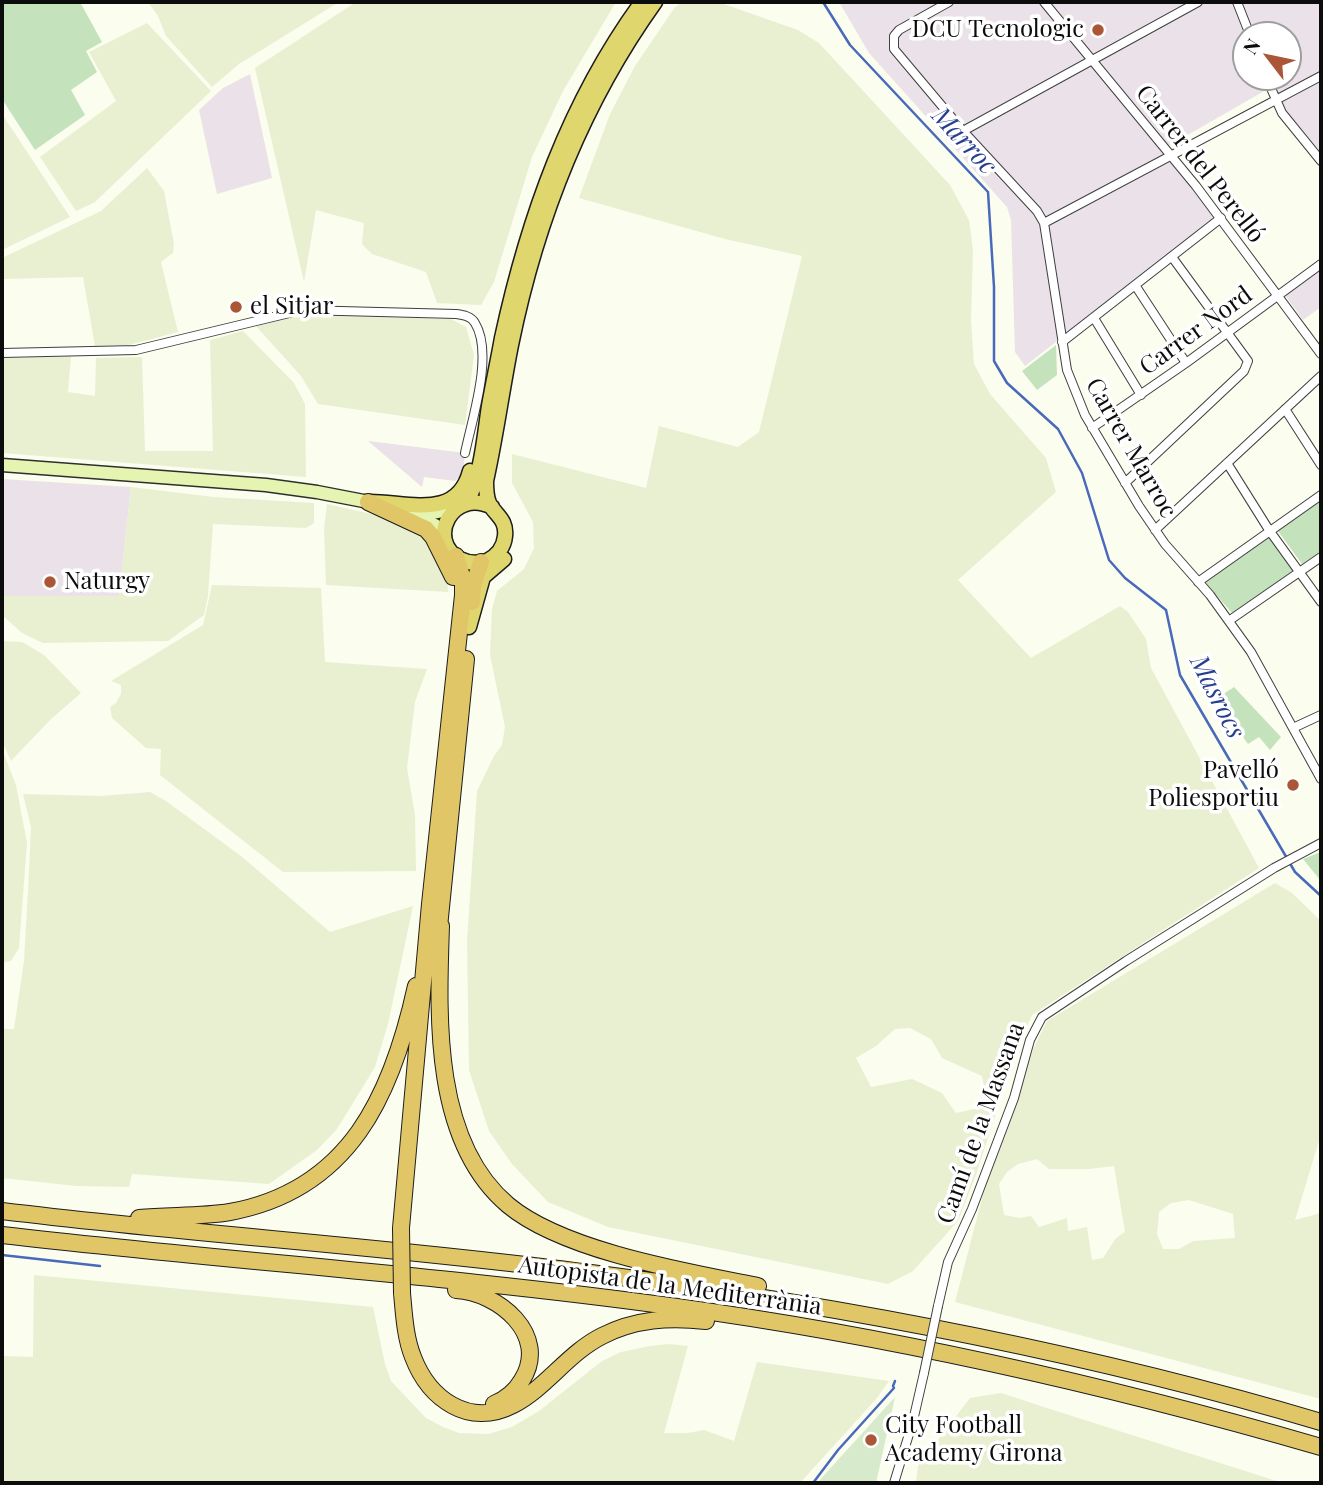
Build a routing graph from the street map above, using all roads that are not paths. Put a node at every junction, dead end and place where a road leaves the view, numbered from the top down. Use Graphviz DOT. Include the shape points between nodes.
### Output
graph roads {
  1 [pos="642,2"];
  2 [pos="655,2"];
  3 [pos="949,2"];
  4 [pos="1044,2"];
  5 [pos="1198,2"];
  6 [pos="1237,2"];
  7 [pos="1244,21"];
  8 [pos="1092,59"];
  9 [pos="1321,76"];
  10 [pos="1272,91"];
  11 [pos="1276,101"];
  12 [pos="963,131"];
  13 [pos="1171,156"];
  14 [pos="1321,161"];
  15 [pos="1221,218"];
  16 [pos="1044,223"];
  17 [pos="1172,257"];
  18 [pos="1321,264"];
  19 [pos="1135,285"];
  20 [pos="1278,296"];
  21 [pos="1094,318"];
  22 [pos="1228,333"];
  23 [pos="1062,342"];
  24 [pos="2,353"];
  25 [pos="1321,354"];
  26 [pos="1186,363"];
  27 [pos="1321,376"];
  28 [pos="492,386"];
  29 [pos="1140,395"];
  30 [pos="1284,409"];
  31 [pos="1092,428"];
  32 [pos="465,453"];
  33 [pos="492,455"];
  34 [pos="1227,463"];
  35 [pos="2,465"];
  36 [pos="1321,465"];
  37 [pos="1125,483"];
  38 [pos="1321,495"];
  39 [pos="368,502"];
  40 [pos="462,506"];
  41 [pos="492,507"];
  42 [pos="1156,530"];
  43 [pos="1269,530"];
  44 [pos="445,536"];
  45 [pos="456,556"];
  46 [pos="1321,557"];
  47 [pos="481,562"];
  48 [pos="1300,572"];
  49 [pos="1198,582"];
  50 [pos="1321,602"];
  51 [pos="1230,620"];
  52 [pos="469,627"];
  53 [pos="454,677"];
  54 [pos="1321,715"];
  55 [pos="1293,728"];
  56 [pos="1321,779"];
  57 [pos="1321,843"];
  58 [pos="435,905"];
  59 [pos="8,1212"];
  60 [pos="2,1235"];
  61 [pos="257,1259"];
  62 [pos="406,1293"];
  63 [pos="823,1306"];
  64 [pos="916,1348"];
  65 [pos="1321,1422"];
  66 [pos="1321,1447"];
  67 [pos="894,1483"];
  1 -- 28 [label="highway" via="587,91 540,198 511,296"];
  2 -- 33 [label="highway" via="614,64 552,195 511,344"];
  3 -- 12 [label="street, Carrer Marroc" via="899,30 893,43"];
  4 -- 8 [label="street, Carrer del Perelló"];
  5 -- 8 [label="street"];
  6 -- 7 [label="street"];
  8 -- 12 [label="street"];
  8 -- 13 [label="street, Carrer del Perelló"];
  9 -- 11 [label="street"];
  10 -- 11 [label="street"];
  11 -- 13 [label="street"];
  11 -- 14 [label="street"];
  12 -- 16 [label="street, Carrer Marroc"];
  13 -- 15 [label="street, Carrer del Perelló"];
  13 -- 16 [label="street"];
  15 -- 17 [label="street"];
  15 -- 20 [label="street, Carrer del Perelló"];
  16 -- 23 [label="street, Carrer Marroc"];
  17 -- 19 [label="street"];
  17 -- 22 [label="street"];
  18 -- 20 [label="street, Carrer Nord"];
  19 -- 21 [label="street"];
  19 -- 26 [label="street"];
  20 -- 22 [label="street, Carrer Nord"];
  20 -- 25 [label="street, Carrer del Perelló"];
  21 -- 23 [label="street"];
  21 -- 29 [label="street"];
  22 -- 26 [label="street, Carrer Nord"];
  22 -- 37 [label="street" via="1248,361 1244,371"];
  23 -- 31 [label="street, Carrer Marroc" via="1073,388"];
  24 -- 32 [label="street" via="136,350 302,310 456,314 475,323 483,349"];
  26 -- 29 [label="street, Carrer Nord"];
  27 -- 30 [label="street"];
  28 -- 39 [label="highway" via="467,480 454,498 430,506"];
  28 -- 40 [label="highway" via="476,482"];
  29 -- 31 [label="street, Carrer Nord"];
  30 -- 34 [label="street"];
  30 -- 36 [label="street"];
  31 -- 37 [label="street, Carrer Marroc"];
  33 -- 41 [label="highway" via="486,492"];
  33 -- 52 [label="highway" via="492,489 511,517 514,539 507,556 482,577"];
  34 -- 42 [label="street"];
  34 -- 43 [label="street"];
  35 -- 39 [label="main road" via="266,485"];
  37 -- 42 [label="street, Carrer Marroc"];
  38 -- 43 [label="street"];
  39 -- 40 [label="main road" via="432,513"];
  39 -- 44 [label="main road" via="422,518"];
  39 -- 53 [label="highway" via="426,529 452,570 450,657"];
  40 -- 41 [label="highway" via="480,502"];
  40 -- 44 [label="highway" via="447,520"];
  41 -- 47 [label="highway" via="504,523 505,539 494,556"];
  42 -- 49 [label="street, Carrer Marroc"];
  43 -- 48 [label="street"];
  43 -- 49 [label="street"];
  44 -- 45 [label="highway"];
  45 -- 47 [label="highway"];
  45 -- 53 [label="highway" via="463,595"];
  46 -- 48 [label="street"];
  47 -- 52 [label="highway" via="473,586"];
  48 -- 50 [label="street"];
  48 -- 51 [label="street"];
  49 -- 51 [label="street, Carrer Marroc"];
  51 -- 55 [label="street, Carrer Marroc"];
  52 -- 58 [label="highway"];
  53 -- 58 [label="highway"];
  54 -- 55 [label="street"];
  55 -- 56 [label="street, Carrer Marroc"];
  57 -- 67 [label="street, Camí de la Massana, bridge" via="1042,1017 948,1262 913,1421"];
  58 -- 59 [label="highway" via="389,1079 363,1128 319,1174 271,1201 217,1213 117,1220"];
  58 -- 62 [label="highway" via="405,1228"];
  58 -- 63 [label="highway" via="441,1042 453,1114 477,1169 506,1204 527,1219 581,1242 693,1273 768,1287"];
  59 -- 63 [label="highway, Autopista de la Mediterrània" via="436,1254"];
  60 -- 61 [label="highway, Autopista de la Mediterrània"];
  61 -- 62 [label="highway" via="320,1276 469,1290 495,1302 517,1320 530,1342 530,1364 514,1391 495,1404 472,1405 439,1387 419,1351"];
  61 -- 64 [label="highway, Autopista de la Mediterrània" via="680,1307"];
  62 -- 64 [label="highway" via="411,1354 425,1382 450,1406 475,1413 514,1405 591,1342 631,1324 656,1319 718,1323 877,1349"];
  63 -- 65 [label="highway, Autopista de la Mediterrània" via="1061,1354"];
  64 -- 66 [label="highway, Autopista de la Mediterrània" via="1148,1399"];
}
